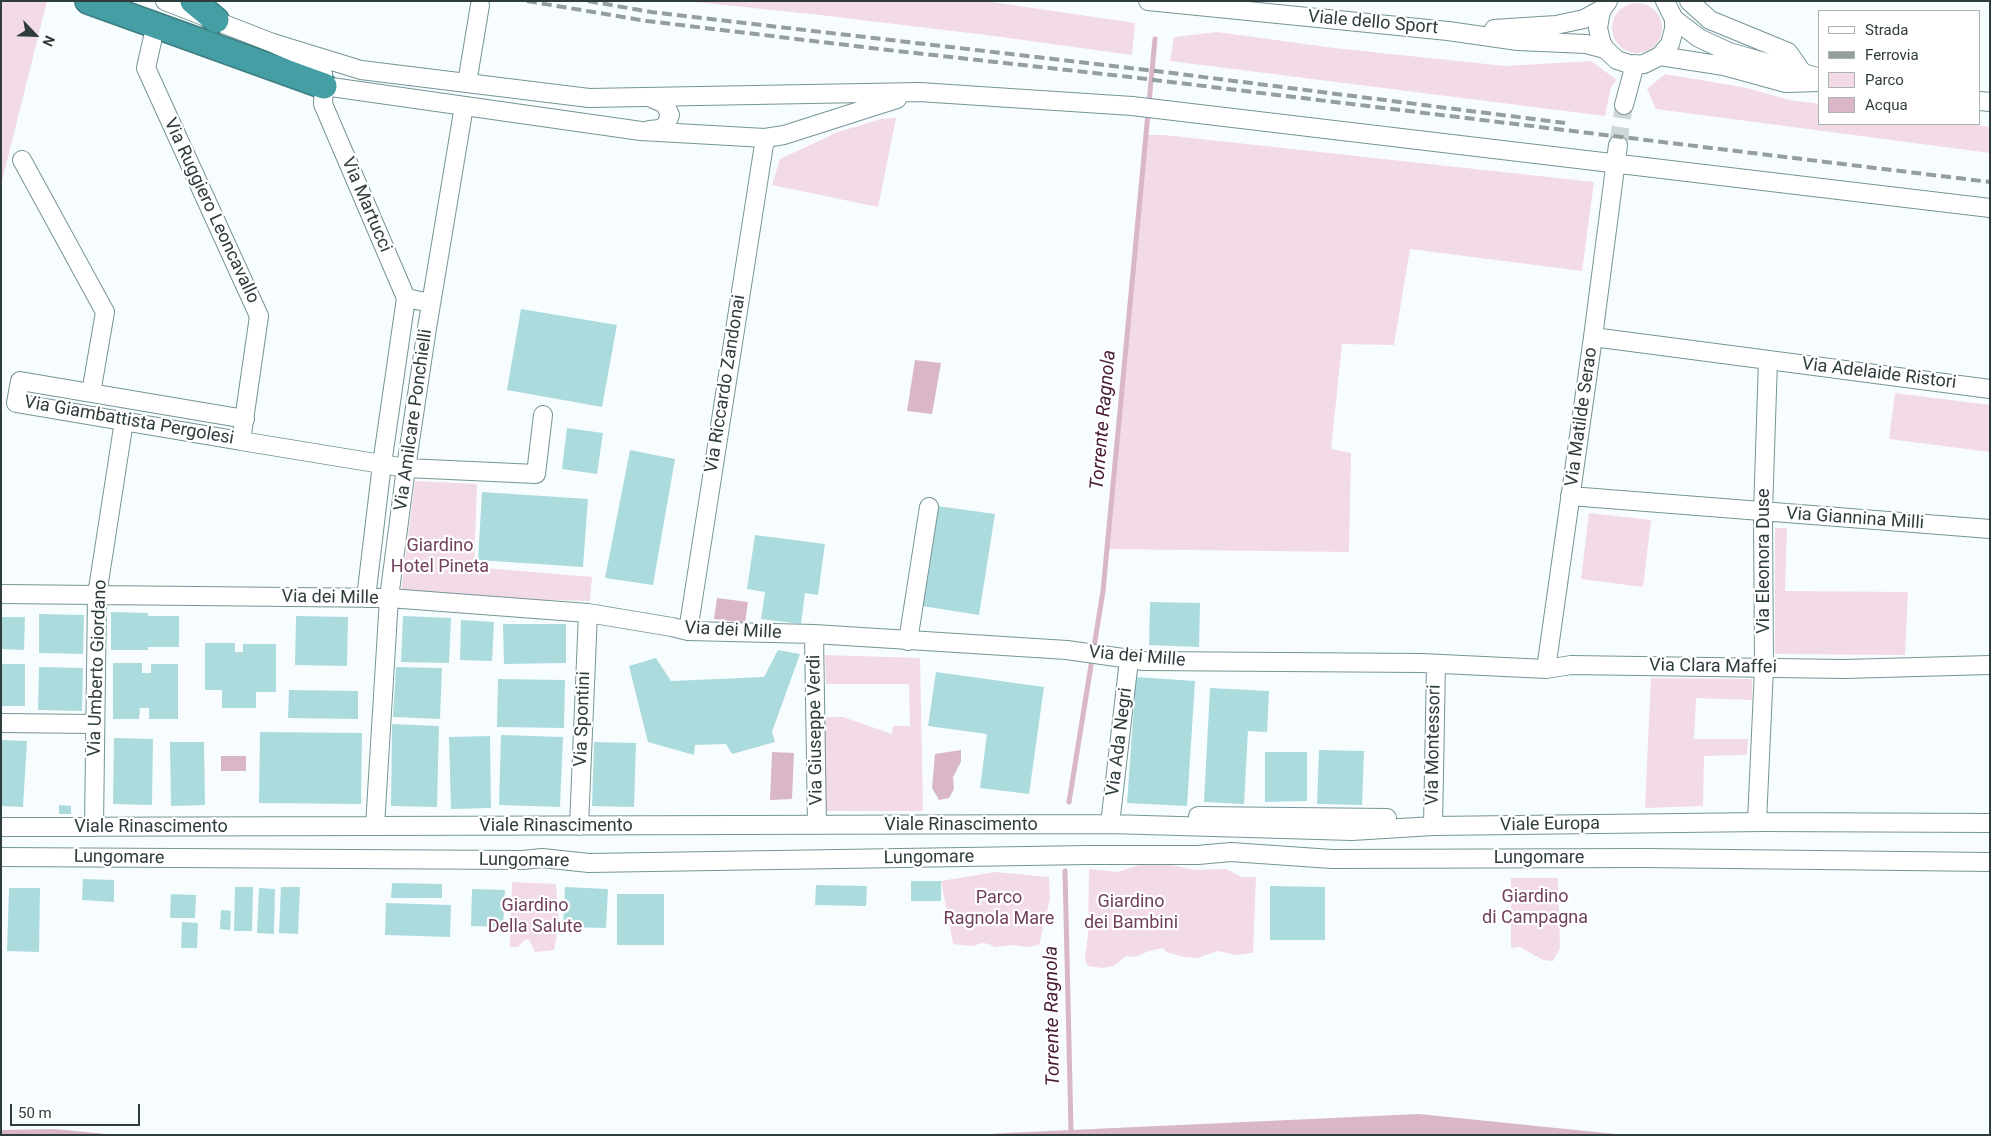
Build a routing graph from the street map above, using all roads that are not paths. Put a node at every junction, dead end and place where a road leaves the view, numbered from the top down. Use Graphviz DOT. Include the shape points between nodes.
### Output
graph roads {
  1 [pos="88,1"];
  2 [pos="165,1"];
  3 [pos="193,1"];
  4 [pos="1148,1"];
  5 [pos="1665,1"];
  6 [pos="1689,1"];
  7 [pos="1193,4"];
  8 [pos="480,5"];
  9 [pos="1605,5"];
  10 [pos="1674,19"];
  11 [pos="216,20"];
  12 [pos="1448,31"];
  13 [pos="153,38"];
  14 [pos="270,42"];
  15 [pos="1605,49"];
  16 [pos="1660,56"];
  17 [pos="1636,64"];
  18 [pos="361,70"];
  19 [pos="1802,72"];
  20 [pos="1818,77"];
  21 [pos="467,82"];
  22 [pos="1818,82"];
  23 [pos="324,86"];
  24 [pos="919,92"];
  25 [pos="648,96"];
  26 [pos="1624,105"];
  27 [pos="464,106"];
  28 [pos="641,131"];
  29 [pos="765,138"];
  30 [pos="1618,145"];
  31 [pos="22,160"];
  32 [pos="1616,164"];
  33 [pos="1990,208"];
  34 [pos="406,298"];
  35 [pos="431,303"];
  36 [pos="1594,337"];
  37 [pos="1768,360"];
  38 [pos="1990,389"];
  39 [pos="91,393"];
  40 [pos="544,415"];
  41 [pos="245,418"];
  42 [pos="124,421"];
  43 [pos="242,441"];
  44 [pos="382,464"];
  45 [pos="406,468"];
  46 [pos="1570,496"];
  47 [pos="929,507"];
  48 [pos="1763,512"];
  49 [pos="1990,529"];
  50 [pos="1,594"];
  51 [pos="97,595"];
  52 [pos="366,598"];
  53 [pos="389,598"];
  54 [pos="588,612"];
  55 [pos="688,631"];
  56 [pos="814,634"];
  57 [pos="908,641"];
  58 [pos="1122,659"];
  59 [pos="1436,664"];
  60 [pos="1990,665"];
  61 [pos="1764,668"];
  62 [pos="1546,669"];
  63 [pos="1,723"];
  64 [pos="95,724"];
  65 [pos="1128,815"];
  66 [pos="1757,822"];
  67 [pos="1428,823"];
  68 [pos="1990,823"];
  69 [pos="1110,824"];
  70 [pos="817,825"];
  71 [pos="375,826"];
  72 [pos="579,826"];
  73 [pos="1,827"];
  74 [pos="94,827"];
  75 [pos="1,857"];
  76 [pos="1990,862"];
  1 -- 23 [label="highway"];
  2 -- 11 [label="street"];
  3 -- 11 [label="highway"];
  4 -- 7 [label="street, Viale dello Sport"];
  5 -- 10 [label="street"];
  6 -- 19 [label="street" via="1710,20 1788,52"];
  7 -- 12 [label="street, Viale dello Sport"];
  8 -- 21 [label="street"];
  9 -- 12 [label="street, Viale dello Sport" via="1584,19 1556,24"];
  9 -- 15 [label="street" via="1598,28"];
  10 -- 16 [label="street" via="1670,44"];
  10 -- 19 [label="street" via="1699,38 1729,52"];
  11 -- 14 [label="street"];
  12 -- 15 [label="street, Viale dello Sport" via="1518,41 1586,44"];
  13 -- 41 [label="street, Via Ruggiero Leoncavallo" via="146,68 259,316"];
  14 -- 18 [label="street"];
  14 -- 23 [label="street, Via Martucci" via="319,67"];
  15 -- 17 [label="street, Viale dello Sport" via="1617,60"];
  16 -- 17 [label="street" via="1644,64"];
  16 -- 22 [label="street" via="1724,66 1786,83"];
  17 -- 26 [label="street"];
  18 -- 21 [label="street"];
  18 -- 23 [label="street" via="335,74"];
  19 -- 20 [label="street"];
  21 -- 25 [label="street" via="589,98"];
  23 -- 27 [label="street"];
  23 -- 34 [label="street, Via Martucci" via="323,104"];
  24 -- 25 [label="street"];
  24 -- 29 [label="street" via="784,135"];
  24 -- 32 [label="street" via="1132,106"];
  25 -- 28 [label="street" via="665,104 670,111 670,119 663,127"];
  27 -- 28 [label="street"];
  27 -- 35 [label="street, Via Amilcare Ponchielli"];
  28 -- 29 [label="street"];
  29 -- 55 [label="street, Via Riccardo Zandonai"];
  30 -- 32 [label="street, Via Matilde Serao"];
  31 -- 39 [label="street" via="105,312"];
  32 -- 33 [label="street"];
  32 -- 36 [label="street, Via Matilde Serao"];
  34 -- 35 [label="street"];
  34 -- 44 [label="street, Via Amilcare Ponchielli"];
  35 -- 45 [label="street, Via Amilcare Ponchielli"];
  36 -- 37 [label="street, Via Adelaide Ristori"];
  36 -- 46 [label="street, Via Matilde Serao"];
  37 -- 38 [label="street, Via Adelaide Ristori"];
  37 -- 48 [label="street, Via Eleonora Duse"];
  39 -- 41 [label="street, Via Giambattista Pergolesi"];
  39 -- 42 [label="street, Via Giambattista Pergolesi" via="20,381 16,403"];
  40 -- 45 [label="street, Via Giambattista Pergolesi" via="536,474"];
  41 -- 43 [label="street, Via Giambattista Pergolesi"];
  42 -- 43 [label="street, Via Giambattista Pergolesi"];
  42 -- 51 [label="street, Via Umberto Giordano"];
  43 -- 44 [label="street, Via Giambattista Pergolesi"];
  44 -- 45 [label="street, Via Giambattista Pergolesi"];
  44 -- 52 [label="street, Via Amilcare Ponchielli"];
  45 -- 53 [label="street, Via Amilcare Ponchielli"];
  46 -- 48 [label="street, Via Giannina Milli"];
  46 -- 62 [label="street, Via Matilde Serao"];
  47 -- 57 [label="street"];
  48 -- 49 [label="street, Via Giannina Milli"];
  48 -- 61 [label="street, Via Eleonora Duse"];
  50 -- 51 [label="street, Via dei Mille"];
  51 -- 52 [label="street, Via dei Mille"];
  51 -- 64 [label="street, Via Umberto Giordano"];
  52 -- 53 [label="street, Via dei Mille"];
  53 -- 54 [label="street, Via dei Mille"];
  53 -- 71 [label="street, Via Amilcare Ponchielli"];
  54 -- 55 [label="street, Via dei Mille"];
  54 -- 72 [label="street, Via Spontini"];
  55 -- 56 [label="street, Via dei Mille"];
  56 -- 57 [label="street, Via dei Mille"];
  56 -- 70 [label="street, Via Giuseppe Verdi"];
  57 -- 58 [label="street, Via dei Mille" via="1068,650"];
  58 -- 59 [label="street, Via dei Mille"];
  58 -- 69 [label="street, Via Ada Negri"];
  59 -- 62 [label="street, Via Clara Maffei"];
  59 -- 67 [label="street, Via Montessori"];
  60 -- 61 [label="street, Via Clara Maffei"];
  61 -- 62 [label="street, Via Clara Maffei" via="1571,665"];
  61 -- 66 [label="street, Via Eleonora Duse"];
  63 -- 64 [label="street"];
  64 -- 74 [label="street, Via Umberto Giordano"];
  65 -- 67 [label="street, Viale Europa"];
  66 -- 67 [label="street, Viale Europa"];
  66 -- 68 [label="street, Viale Europa"];
  67 -- 69 [label="street, Viale Europa" via="1352,831"];
  69 -- 70 [label="street, Viale Rinascimento"];
  70 -- 72 [label="street, Viale Rinascimento"];
  71 -- 72 [label="street, Viale Rinascimento"];
  71 -- 74 [label="street, Viale Rinascimento"];
  73 -- 74 [label="street, Viale Rinascimento"];
  75 -- 76 [label="street, Lungomare" via="542,858 589,863 1231,852 1332,859"];
}
